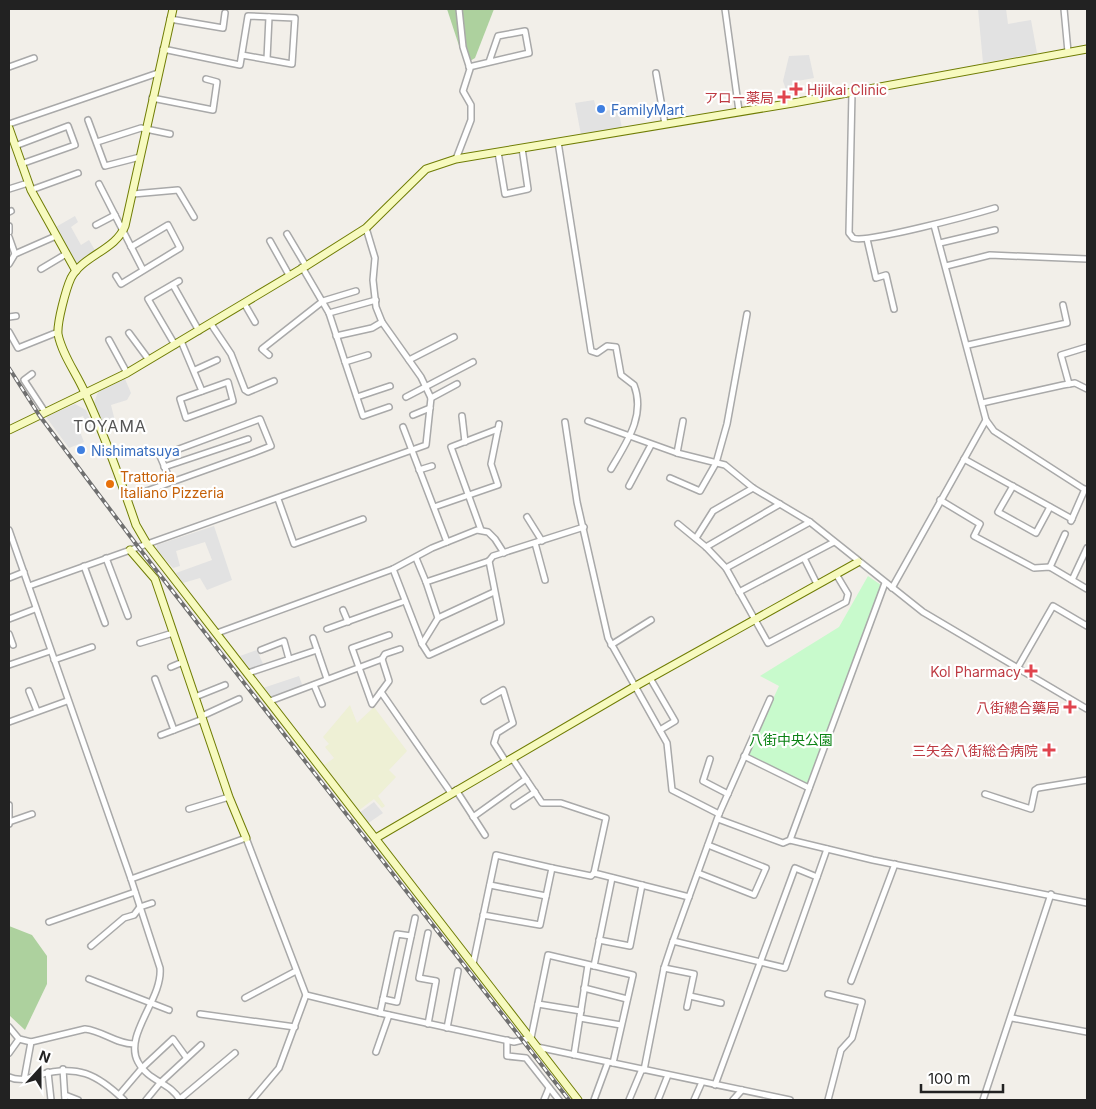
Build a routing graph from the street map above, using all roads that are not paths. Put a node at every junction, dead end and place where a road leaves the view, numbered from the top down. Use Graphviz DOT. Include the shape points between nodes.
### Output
graph roads {
  1 [pos="173,9"];
  2 [pos="458,9"];
  3 [pos="724,9"];
  4 [pos="1064,9"];
  5 [pos="225,13"];
  6 [pos="269,17"];
  7 [pos="170,19"];
  8 [pos="163,49"];
  9 [pos="1087,49"];
  10 [pos="1068,52"];
  11 [pos="242,55"];
  12 [pos="34,58"];
  13 [pos="267,59"];
  14 [pos="489,62"];
  15 [pos="9,67"];
  16 [pos="469,67"];
  17 [pos="158,73"];
  18 [pos="656,73"];
  19 [pos="206,79"];
  20 [pos="852,92"];
  21 [pos="152,98"];
  22 [pos="739,111"];
  23 [pos="88,120"];
  24 [pos="665,124"];
  25 [pos="9,126"];
  26 [pos="146,128"];
  27 [pos="170,134"];
  28 [pos="97,142"];
  29 [pos="558,142"];
  30 [pos="15,146"];
  31 [pos="522,148"];
  32 [pos="498,152"];
  33 [pos="140,157"];
  34 [pos="456,159"];
  35 [pos="21,164"];
  36 [pos="78,173"];
  37 [pos="99,184"];
  38 [pos="29,186"];
  39 [pos="9,189"];
  40 [pos="133,194"];
  41 [pos="995,208"];
  42 [pos="115,215"];
  43 [pos="194,217"];
  44 [pos="96,225"];
  45 [pos="934,225"];
  46 [pos="9,226"];
  47 [pos="366,228"];
  48 [pos="995,230"];
  49 [pos="9,232"];
  50 [pos="123,233"];
  51 [pos="287,234"];
  52 [pos="56,236"];
  53 [pos="9,237"];
  54 [pos="867,239"];
  55 [pos="270,240"];
  56 [pos="940,243"];
  57 [pos="131,247"];
  58 [pos="15,254"];
  59 [pos="66,254"];
  60 [pos="1087,259"];
  61 [pos="9,264"];
  62 [pos="946,266"];
  63 [pos="304,267"];
  64 [pos="41,269"];
  65 [pos="143,270"];
  66 [pos="76,271"];
  67 [pos="288,275"];
  68 [pos="116,276"];
  69 [pos="179,281"];
  70 [pos="173,285"];
  71 [pos="356,291"];
  72 [pos="376,300"];
  73 [pos="323,301"];
  74 [pos="244,303"];
  75 [pos="1063,305"];
  76 [pos="894,309"];
  77 [pos="329,313"];
  78 [pos="747,314"];
  79 [pos="16,316"];
  80 [pos="9,317"];
  81 [pos="255,322"];
  82 [pos="382,322"];
  83 [pos="211,324"];
  84 [pos="199,331"];
  85 [pos="9,332"];
  86 [pos="58,332"];
  87 [pos="130,333"];
  88 [pos="336,336"];
  89 [pos="454,337"];
  90 [pos="109,340"];
  91 [pos="178,343"];
  92 [pos="968,345"];
  93 [pos="1087,347"];
  94 [pos="269,355"];
  95 [pos="368,355"];
  96 [pos="149,360"];
  97 [pos="217,360"];
  98 [pos="408,360"];
  99 [pos="345,362"];
  100 [pos="473,362"];
  101 [pos="195,370"];
  102 [pos="127,373"];
  103 [pos="32,374"];
  104 [pos="274,381"];
  105 [pos="457,384"];
  106 [pos="1069,384"];
  107 [pos="390,386"];
  108 [pos="426,387"];
  109 [pos="1087,389"];
  110 [pos="202,391"];
  111 [pos="85,393"];
  112 [pos="357,397"];
  113 [pos="406,397"];
  114 [pos="431,398"];
  115 [pos="982,403"];
  116 [pos="390,407"];
  117 [pos="430,408"];
  118 [pos="45,412"];
  119 [pos="413,415"];
  120 [pos="462,416"];
  121 [pos="986,420"];
  122 [pos="588,421"];
  123 [pos="683,421"];
  124 [pos="565,422"];
  125 [pos="402,427"];
  126 [pos="9,430"];
  127 [pos="629,437"];
  128 [pos="248,439"];
  129 [pos="465,442"];
  130 [pos="651,445"];
  131 [pos="412,451"];
  132 [pos="678,453"];
  133 [pos="964,459"];
  134 [pos="716,462"];
  135 [pos="432,466"];
  136 [pos="164,467"];
  137 [pos="611,469"];
  138 [pos="419,470"];
  139 [pos="670,478"];
  140 [pos="171,482"];
  141 [pos="628,486"];
  142 [pos="1012,486"];
  143 [pos="753,488"];
  144 [pos="1086,490"];
  145 [pos="469,496"];
  146 [pos="127,498"];
  147 [pos="278,499"];
  148 [pos="940,500"];
  149 [pos="780,504"];
  150 [pos="434,507"];
  151 [pos="1050,507"];
  152 [pos="527,517"];
  153 [pos="363,519"];
  154 [pos="810,522"];
  155 [pos="678,524"];
  156 [pos="584,527"];
  157 [pos="9,530"];
  158 [pos="481,530"];
  159 [pos="1065,534"];
  160 [pos="696,538"];
  161 [pos="542,541"];
  162 [pos="447,542"];
  163 [pos="834,542"];
  164 [pos="535,543"];
  165 [pos="147,544"];
  166 [pos="706,547"];
  167 [pos="1087,548"];
  168 [pos="130,550"];
  169 [pos="504,553"];
  170 [pos="106,558"];
  171 [pos="416,558"];
  172 [pos="804,558"];
  173 [pos="489,561"];
  174 [pos="858,562"];
  175 [pos="84,566"];
  176 [pos="1050,567"];
  177 [pos="726,568"];
  178 [pos="393,569"];
  179 [pos="24,572"];
  180 [pos="836,574"];
  181 [pos="9,578"];
  182 [pos="545,580"];
  183 [pos="1072,580"];
  184 [pos="426,582"];
  185 [pos="885,583"];
  186 [pos="817,584"];
  187 [pos="29,586"];
  188 [pos="892,588"];
  189 [pos="1087,589"];
  190 [pos="494,592"];
  191 [pos="739,592"];
  192 [pos="405,601"];
  193 [pos="36,610"];
  194 [pos="343,610"];
  195 [pos="128,616"];
  196 [pos="438,618"];
  197 [pos="754,618"];
  198 [pos="9,619"];
  199 [pos="651,620"];
  200 [pos="348,622"];
  201 [pos="105,623"];
  202 [pos="1087,626"];
  203 [pos="327,629"];
  204 [pos="173,633"];
  205 [pos="217,633"];
  206 [pos="9,634"];
  207 [pos="389,635"];
  208 [pos="313,638"];
  209 [pos="140,643"];
  210 [pos="422,644"];
  211 [pos="13,645"];
  212 [pos="611,645"];
  213 [pos="92,647"];
  214 [pos="400,648"];
  215 [pos="261,650"];
  216 [pos="317,650"];
  217 [pos="50,651"];
  218 [pos="289,659"];
  219 [pos="382,659"];
  220 [pos="54,660"];
  221 [pos="183,662"];
  222 [pos="9,665"];
  223 [pos="171,667"];
  224 [pos="1018,667"];
  225 [pos="359,668"];
  226 [pos="248,673"];
  227 [pos="650,678"];
  228 [pos="155,679"];
  229 [pos="328,680"];
  230 [pos="314,684"];
  231 [pos="225,685"];
  232 [pos="634,687"];
  233 [pos="29,691"];
  234 [pos="381,692"];
  235 [pos="195,698"];
  236 [pos="770,698"];
  237 [pos="239,699"];
  238 [pos="67,701"];
  239 [pos="270,701"];
  240 [pos="484,701"];
  241 [pos="322,704"];
  242 [pos="1087,709"];
  243 [pos="37,711"];
  244 [pos="202,717"];
  245 [pos="9,722"];
  246 [pos="174,730"];
  247 [pos="660,730"];
  248 [pos="161,735"];
  249 [pos="744,756"];
  250 [pos="710,759"];
  251 [pos="509,760"];
  252 [pos="526,779"];
  253 [pos="1087,780"];
  254 [pos="809,788"];
  255 [pos="453,791"];
  256 [pos="535,792"];
  257 [pos="728,794"];
  258 [pos="985,794"];
  259 [pos="230,796"];
  260 [pos="9,805"];
  261 [pos="514,806"];
  262 [pos="190,809"];
  263 [pos="32,814"];
  264 [pos="473,817"];
  265 [pos="718,817"];
  266 [pos="9,823"];
  267 [pos="485,835"];
  268 [pos="246,838"];
  269 [pos="376,838"];
  270 [pos="790,840"];
  271 [pos="708,844"];
  272 [pos="827,849"];
  273 [pos="895,864"];
  274 [pos="552,868"];
  275 [pos="594,873"];
  276 [pos="698,873"];
  277 [pos="817,877"];
  278 [pos="612,878"];
  279 [pos="131,879"];
  280 [pos="490,885"];
  281 [pos="642,886"];
  282 [pos="135,892"];
  283 [pos="1051,894"];
  284 [pos="546,896"];
  285 [pos="689,897"];
  286 [pos="1087,902"];
  287 [pos="152,903"];
  288 [pos="140,907"];
  289 [pos="483,915"];
  290 [pos="415,918"];
  291 [pos="49,922"];
  292 [pos="428,933"];
  293 [pos="411,936"];
  294 [pos="599,940"];
  295 [pos="673,941"];
  296 [pos="91,946"];
  297 [pos="758,963"];
  298 [pos="473,964"];
  299 [pos="588,965"];
  300 [pos="594,966"];
  301 [pos="664,968"];
  302 [pos="296,971"];
  303 [pos="458,971"];
  304 [pos="89,979"];
  305 [pos="851,981"];
  306 [pos="584,988"];
  307 [pos="828,994"];
  308 [pos="306,995"];
  309 [pos="690,996"];
  310 [pos="245,998"];
  311 [pos="383,999"];
  312 [pos="627,999"];
  313 [pos="152,1002"];
  314 [pos="720,1003"];
  315 [pos="538,1004"];
  316 [pos="688,1007"];
  317 [pos="169,1010"];
  318 [pos="581,1011"];
  319 [pos="380,1013"];
  320 [pos="200,1014"];
  321 [pos="389,1015"];
  322 [pos="580,1018"];
  323 [pos="1012,1018"];
  324 [pos="428,1024"];
  325 [pos="621,1025"];
  326 [pos="9,1027"];
  327 [pos="295,1027"];
  328 [pos="447,1028"];
  329 [pos="1087,1032"];
  330 [pos="531,1038"];
  331 [pos="19,1039"];
  332 [pos="507,1040"];
  333 [pos="31,1042"];
  334 [pos="134,1044"];
  335 [pos="201,1045"];
  336 [pos="537,1047"];
  337 [pos="376,1052"];
  338 [pos="9,1053"];
  339 [pos="234,1053"];
  340 [pos="574,1055"];
  341 [pos="186,1057"];
  342 [pos="610,1063"];
  343 [pos="142,1068"];
  344 [pos="63,1069"];
  345 [pos="643,1069"];
  346 [pos="48,1072"];
  347 [pos="668,1075"];
  348 [pos="9,1077"];
  349 [pos="24,1080"];
  350 [pos="702,1082"];
  351 [pos="160,1083"];
  352 [pos="715,1084"];
  353 [pos="549,1088"];
  354 [pos="742,1090"];
  355 [pos="119,1095"];
  356 [pos="65,1098"];
  357 [pos="778,1099"];
  358 [pos="51,1100"];
  359 [pos="78,1100"];
  360 [pos="124,1100"];
  361 [pos="146,1100"];
  362 [pos="180,1100"];
  363 [pos="252,1100"];
  364 [pos="544,1100"];
  365 [pos="559,1100"];
  366 [pos="578,1100"];
  367 [pos="594,1100"];
  368 [pos="630,1100"];
  369 [pos="658,1100"];
  370 [pos="694,1100"];
  371 [pos="733,1100"];
  372 [pos="790,1100"];
  373 [pos="828,1100"];
  374 [pos="983,1100"];
  1 -- 7 [label="street"];
  2 -- 16 [label="street"];
  3 -- 22 [label="street"];
  4 -- 10 [label="street"];
  5 -- 7 [label="street" via="223,28"];
  6 -- 11 [label="street" via="248,16"];
  6 -- 13 [label="street"];
  6 -- 13 [label="street" via="295,18 292,64"];
  7 -- 8 [label="street"];
  8 -- 11 [label="street" via="240,65"];
  8 -- 17 [label="street"];
  9 -- 10 [label="street"];
  10 -- 20 [label="street"];
  11 -- 13 [label="street"];
  12 -- 15 [label="street"];
  14 -- 14 [label="street" via="529,53 525,31 498,36"];
  14 -- 16 [label="street"];
  16 -- 34 [label="street" via="463,91 471,105 471,120"];
  17 -- 21 [label="street"];
  17 -- 25 [label="street"];
  18 -- 24 [label="street"];
  19 -- 21 [label="street" via="217,82 213,110"];
  20 -- 22 [label="street"];
  20 -- 54 [label="street" via="850,233 857,240"];
  21 -- 26 [label="street"];
  22 -- 24 [label="street"];
  23 -- 28 [label="street"];
  24 -- 29 [label="street"];
  25 -- 30 [label="street"];
  26 -- 27 [label="street"];
  26 -- 28 [label="street"];
  26 -- 33 [label="street"];
  28 -- 33 [label="street" via="105,166"];
  29 -- 31 [label="street"];
  29 -- 127 [label="street" via="591,351 597,353 607,346 616,347 621,375 636,389 639,404"];
  30 -- 35 [label="street"];
  30 -- 35 [label="street" via="68,126 75,145"];
  31 -- 32 [label="street"];
  31 -- 32 [label="street" via="528,189 505,194"];
  32 -- 34 [label="street"];
  33 -- 40 [label="street"];
  34 -- 47 [label="street" via="426,169"];
  35 -- 38 [label="street"];
  36 -- 38 [label="street"];
  37 -- 42 [label="street"];
  38 -- 39 [label="street"];
  38 -- 52 [label="street"];
  40 -- 43 [label="street" via="178,190"];
  40 -- 50 [label="street"];
  41 -- 45 [label="street"];
  42 -- 44 [label="street"];
  42 -- 50 [label="street"];
  45 -- 54 [label="street"];
  45 -- 56 [label="street"];
  46 -- 49 [label="street"];
  47 -- 63 [label="street"];
  47 -- 72 [label="street" via="375,258 373,280"];
  48 -- 56 [label="street"];
  50 -- 57 [label="street"];
  50 -- 66 [label="street"];
  51 -- 63 [label="street"];
  52 -- 58 [label="street"];
  52 -- 59 [label="street"];
  53 -- 58 [label="street"];
  54 -- 76 [label="street" via="876,278 886,275"];
  55 -- 67 [label="street"];
  56 -- 62 [label="street"];
  57 -- 65 [label="street"];
  57 -- 65 [label="street" via="168,225 176,240 180,248"];
  58 -- 61 [label="street"];
  59 -- 64 [label="street"];
  59 -- 66 [label="street"];
  60 -- 62 [label="street" via="990,255"];
  62 -- 92 [label="street"];
  63 -- 67 [label="street"];
  63 -- 73 [label="street"];
  65 -- 68 [label="street" via="120,284"];
  66 -- 86 [label="street" via="71,279"];
  67 -- 74 [label="street"];
  69 -- 70 [label="street"];
  70 -- 84 [label="street"];
  70 -- 91 [label="street" via="148,299"];
  71 -- 73 [label="street"];
  72 -- 77 [label="street"];
  72 -- 82 [label="street"];
  73 -- 77 [label="street"];
  73 -- 94 [label="street" via="262,349"];
  74 -- 81 [label="street"];
  74 -- 83 [label="street"];
  75 -- 92 [label="street" via="1067,323"];
  77 -- 88 [label="street"];
  78 -- 134 [label="street"];
  79 -- 80 [label="street"];
  82 -- 88 [label="street" via="372,328"];
  82 -- 98 [label="street"];
  83 -- 84 [label="street"];
  83 -- 104 [label="street" via="231,354 245,390 248,392"];
  84 -- 91 [label="street"];
  85 -- 86 [label="street" via="18,348"];
  86 -- 111 [label="street" via="60,344"];
  87 -- 96 [label="street"];
  88 -- 99 [label="street"];
  89 -- 98 [label="street"];
  90 -- 102 [label="street"];
  91 -- 96 [label="street"];
  91 -- 101 [label="street"];
  92 -- 115 [label="street"];
  93 -- 106 [label="street" via="1062,355"];
  95 -- 99 [label="street"];
  96 -- 102 [label="street"];
  97 -- 101 [label="street"];
  98 -- 108 [label="street"];
  99 -- 112 [label="street"];
  100 -- 108 [label="street"];
  101 -- 110 [label="street"];
  102 -- 111 [label="street"];
  103 -- 118 [label="street" via="24,380"];
  105 -- 114 [label="street"];
  106 -- 109 [label="street" via="1075,383"];
  106 -- 115 [label="street"];
  107 -- 112 [label="street"];
  108 -- 113 [label="street"];
  108 -- 114 [label="street"];
  110 -- 110 [label="street" via="180,399 186,418 233,402 228,382"];
  111 -- 118 [label="street"];
  111 -- 146 [label="street"];
  112 -- 116 [label="street" via="363,416"];
  114 -- 117 [label="street"];
  115 -- 121 [label="street"];
  117 -- 119 [label="street"];
  117 -- 131 [label="street" via="426,445"];
  118 -- 126 [label="street"];
  120 -- 129 [label="street"];
  121 -- 133 [label="street"];
  121 -- 144 [label="street" via="994,431"];
  122 -- 127 [label="street"];
  123 -- 132 [label="street"];
  124 -- 156 [label="street"];
  125 -- 131 [label="street"];
  127 -- 130 [label="street"];
  127 -- 137 [label="street"];
  128 -- 136 [label="street"];
  129 -- 145 [label="street" via="451,447"];
  129 -- 145 [label="street" via="499,426 491,464 498,485"];
  130 -- 132 [label="street"];
  130 -- 141 [label="street"];
  131 -- 138 [label="street"];
  131 -- 147 [label="street"];
  132 -- 134 [label="street"];
  133 -- 142 [label="street"];
  133 -- 148 [label="street"];
  134 -- 139 [label="street" via="700,491"];
  134 -- 143 [label="street" via="732,469"];
  135 -- 138 [label="street"];
  136 -- 140 [label="street"];
  136 -- 140 [label="street" via="160,456 260,420 271,446"];
  138 -- 150 [label="street"];
  140 -- 146 [label="street"];
  142 -- 151 [label="street"];
  142 -- 151 [label="street" via="998,512 1036,533"];
  143 -- 149 [label="street"];
  143 -- 160 [label="street" via="713,511"];
  144 -- 151 [label="street" via="1071,520"];
  145 -- 150 [label="street"];
  145 -- 158 [label="street"];
  146 -- 165 [label="street" via="136,525"];
  147 -- 153 [label="street" via="294,544"];
  147 -- 165 [label="street"];
  148 -- 176 [label="street" via="980,524 974,536 1034,568"];
  148 -- 188 [label="street"];
  149 -- 154 [label="street"];
  149 -- 166 [label="street"];
  150 -- 162 [label="street"];
  152 -- 161 [label="street"];
  154 -- 163 [label="street"];
  154 -- 177 [label="street"];
  155 -- 160 [label="street"];
  156 -- 161 [label="street"];
  156 -- 212 [label="street"];
  157 -- 179 [label="street"];
  158 -- 162 [label="street"];
  158 -- 169 [label="street" via="495,539"];
  159 -- 176 [label="street"];
  160 -- 166 [label="street"];
  161 -- 164 [label="street"];
  162 -- 171 [label="street"];
  163 -- 172 [label="street"];
  163 -- 174 [label="street"];
  164 -- 169 [label="street"];
  164 -- 182 [label="street"];
  165 -- 168 [label="street"];
  165 -- 205 [label="street"];
  166 -- 177 [label="street"];
  167 -- 183 [label="street"];
  168 -- 170 [label="street"];
  168 -- 204 [label="street" via="155,579"];
  169 -- 173 [label="street" via="493,556"];
  170 -- 175 [label="street"];
  170 -- 195 [label="street"];
  171 -- 178 [label="street"];
  171 -- 184 [label="street"];
  172 -- 186 [label="street"];
  172 -- 191 [label="street"];
  173 -- 184 [label="street"];
  173 -- 190 [label="street"];
  174 -- 180 [label="street"];
  174 -- 185 [label="street"];
  175 -- 187 [label="street"];
  175 -- 201 [label="street"];
  176 -- 183 [label="street"];
  177 -- 191 [label="street"];
  178 -- 192 [label="street"];
  178 -- 205 [label="street"];
  179 -- 181 [label="street"];
  179 -- 187 [label="street"];
  180 -- 186 [label="street"];
  180 -- 197 [label="street" via="848,594 846,602 768,643"];
  183 -- 189 [label="street"];
  184 -- 196 [label="street"];
  185 -- 188 [label="street"];
  185 -- 254 [label="street"];
  186 -- 197 [label="street"];
  187 -- 193 [label="street"];
  188 -- 224 [label="street" via="923,612"];
  190 -- 196 [label="street"];
  190 -- 210 [label="street" via="501,622 429,656"];
  191 -- 197 [label="street"];
  192 -- 200 [label="street"];
  192 -- 210 [label="street"];
  193 -- 198 [label="street"];
  193 -- 217 [label="street"];
  194 -- 200 [label="street"];
  196 -- 210 [label="street"];
  197 -- 227 [label="street"];
  199 -- 212 [label="street"];
  200 -- 203 [label="street"];
  202 -- 224 [label="street" via="1053,606"];
  204 -- 209 [label="street"];
  204 -- 221 [label="street"];
  205 -- 226 [label="street"];
  206 -- 211 [label="street"];
  207 -- 225 [label="street" via="352,648"];
  208 -- 216 [label="street"];
  212 -- 232 [label="street"];
  213 -- 220 [label="street"];
  214 -- 219 [label="street" via="385,654"];
  215 -- 218 [label="street" via="284,641"];
  216 -- 218 [label="street"];
  216 -- 229 [label="street"];
  217 -- 220 [label="street"];
  217 -- 222 [label="street"];
  218 -- 226 [label="street"];
  219 -- 225 [label="street"];
  219 -- 234 [label="street" via="389,681"];
  220 -- 238 [label="street"];
  221 -- 223 [label="street"];
  221 -- 235 [label="street"];
  224 -- 242 [label="street"];
  225 -- 229 [label="street"];
  225 -- 234 [label="street" via="372,704"];
  226 -- 239 [label="street"];
  227 -- 232 [label="street"];
  227 -- 247 [label="street" via="675,720"];
  228 -- 246 [label="street"];
  229 -- 230 [label="street"];
  230 -- 239 [label="street"];
  230 -- 241 [label="street"];
  231 -- 235 [label="street"];
  232 -- 247 [label="street"];
  232 -- 251 [label="street"];
  233 -- 243 [label="street"];
  234 -- 255 [label="street"];
  235 -- 244 [label="street"];
  236 -- 249 [label="street"];
  237 -- 244 [label="street"];
  238 -- 243 [label="street"];
  238 -- 279 [label="street"];
  239 -- 269 [label="street"];
  240 -- 251 [label="street" via="503,690 513,723 497,732 494,743"];
  243 -- 245 [label="street"];
  244 -- 246 [label="street"];
  244 -- 259 [label="street"];
  246 -- 248 [label="street"];
  247 -- 265 [label="street" via="667,743 672,790"];
  249 -- 254 [label="street"];
  249 -- 257 [label="street"];
  250 -- 257 [label="street" via="703,781"];
  251 -- 252 [label="street"];
  251 -- 255 [label="street"];
  252 -- 256 [label="street"];
  252 -- 264 [label="street"];
  253 -- 258 [label="street" via="1038,788 1030,809"];
  254 -- 270 [label="street"];
  255 -- 264 [label="street"];
  255 -- 269 [label="street"];
  256 -- 261 [label="street"];
  256 -- 275 [label="street" via="542,803 561,803 606,818"];
  257 -- 265 [label="street"];
  259 -- 262 [label="street"];
  259 -- 268 [label="street"];
  260 -- 266 [label="street"];
  263 -- 266 [label="street"];
  264 -- 267 [label="street"];
  265 -- 270 [label="street" via="783,843"];
  265 -- 271 [label="street"];
  268 -- 279 [label="street"];
  268 -- 302 [label="street"];
  269 -- 298 [label="street"];
  270 -- 272 [label="street"];
  271 -- 276 [label="street"];
  271 -- 276 [label="street" via="766,868 754,895"];
  272 -- 273 [label="street"];
  272 -- 277 [label="street"];
  273 -- 283 [label="street"];
  273 -- 305 [label="street"];
  274 -- 275 [label="street" via="591,876"];
  274 -- 280 [label="street" via="496,855"];
  274 -- 284 [label="street"];
  275 -- 278 [label="street"];
  276 -- 285 [label="street"];
  277 -- 297 [label="street" via="785,968"];
  277 -- 297 [label="street" via="794,868"];
  278 -- 281 [label="street"];
  278 -- 294 [label="street"];
  279 -- 282 [label="street"];
  280 -- 284 [label="street"];
  280 -- 289 [label="street"];
  281 -- 285 [label="street"];
  281 -- 294 [label="street" via="630,946"];
  282 -- 288 [label="street"];
  282 -- 291 [label="street"];
  283 -- 286 [label="street"];
  283 -- 323 [label="street"];
  284 -- 289 [label="street" via="540,926"];
  285 -- 295 [label="street"];
  287 -- 288 [label="street"];
  288 -- 296 [label="street" via="134,915 124,918"];
  288 -- 313 [label="street" via="160,968 160,980"];
  289 -- 298 [label="street"];
  290 -- 293 [label="street"];
  292 -- 324 [label="street" via="419,978 436,982"];
  293 -- 311 [label="street" via="397,934"];
  293 -- 311 [label="street" via="397,1002"];
  294 -- 300 [label="street"];
  295 -- 297 [label="street"];
  295 -- 301 [label="street"];
  297 -- 352 [label="street"];
  298 -- 330 [label="street"];
  299 -- 300 [label="street"];
  299 -- 306 [label="street"];
  299 -- 315 [label="street" via="548,954"];
  300 -- 312 [label="street" via="633,975"];
  301 -- 309 [label="street" via="694,974"];
  301 -- 345 [label="street"];
  302 -- 308 [label="street"];
  302 -- 310 [label="street"];
  303 -- 328 [label="street"];
  304 -- 313 [label="street"];
  306 -- 312 [label="street"];
  306 -- 318 [label="street"];
  307 -- 373 [label="street" via="862,1002 852,1038 840,1050"];
  308 -- 319 [label="street"];
  308 -- 327 [label="street"];
  309 -- 314 [label="street"];
  309 -- 316 [label="street"];
  311 -- 319 [label="street"];
  312 -- 325 [label="street"];
  313 -- 317 [label="street"];
  313 -- 334 [label="street"];
  315 -- 318 [label="street"];
  315 -- 330 [label="street"];
  318 -- 322 [label="street"];
  319 -- 321 [label="street"];
  320 -- 327 [label="street"];
  321 -- 324 [label="street"];
  321 -- 337 [label="street"];
  322 -- 325 [label="street"];
  322 -- 340 [label="street"];
  323 -- 329 [label="street"];
  323 -- 374 [label="street"];
  324 -- 328 [label="street"];
  325 -- 342 [label="street"];
  326 -- 331 [label="street"];
  327 -- 363 [label="street" via="279,1068"];
  328 -- 332 [label="street"];
  330 -- 332 [label="street" via="514,1042"];
  330 -- 336 [label="street"];
  331 -- 333 [label="street"];
  331 -- 338 [label="street"];
  332 -- 353 [label="street" via="508,1056 526,1058"];
  333 -- 334 [label="street" via="85,1029 123,1044"];
  333 -- 349 [label="street"];
  334 -- 343 [label="street" via="135,1056"];
  335 -- 341 [label="street"];
  336 -- 340 [label="street"];
  336 -- 366 [label="street"];
  339 -- 362 [label="street"];
  340 -- 342 [label="street"];
  341 -- 343 [label="street" via="173,1039"];
  341 -- 351 [label="street"];
  342 -- 345 [label="street"];
  342 -- 367 [label="street"];
  343 -- 351 [label="street"];
  343 -- 355 [label="street"];
  344 -- 346 [label="street"];
  344 -- 355 [label="street" via="77,1070 105,1082"];
  344 -- 356 [label="street"];
  345 -- 347 [label="street"];
  345 -- 368 [label="street"];
  346 -- 349 [label="street"];
  346 -- 358 [label="street"];
  347 -- 350 [label="street"];
  347 -- 369 [label="street"];
  348 -- 349 [label="street"];
  350 -- 352 [label="street"];
  350 -- 370 [label="street"];
  351 -- 361 [label="street"];
  351 -- 362 [label="street" via="170,1088"];
  352 -- 354 [label="street"];
  353 -- 364 [label="street"];
  353 -- 365 [label="street"];
  354 -- 357 [label="street"];
  354 -- 371 [label="street"];
  355 -- 360 [label="street"];
  356 -- 359 [label="street"];
  357 -- 372 [label="street"];
}
